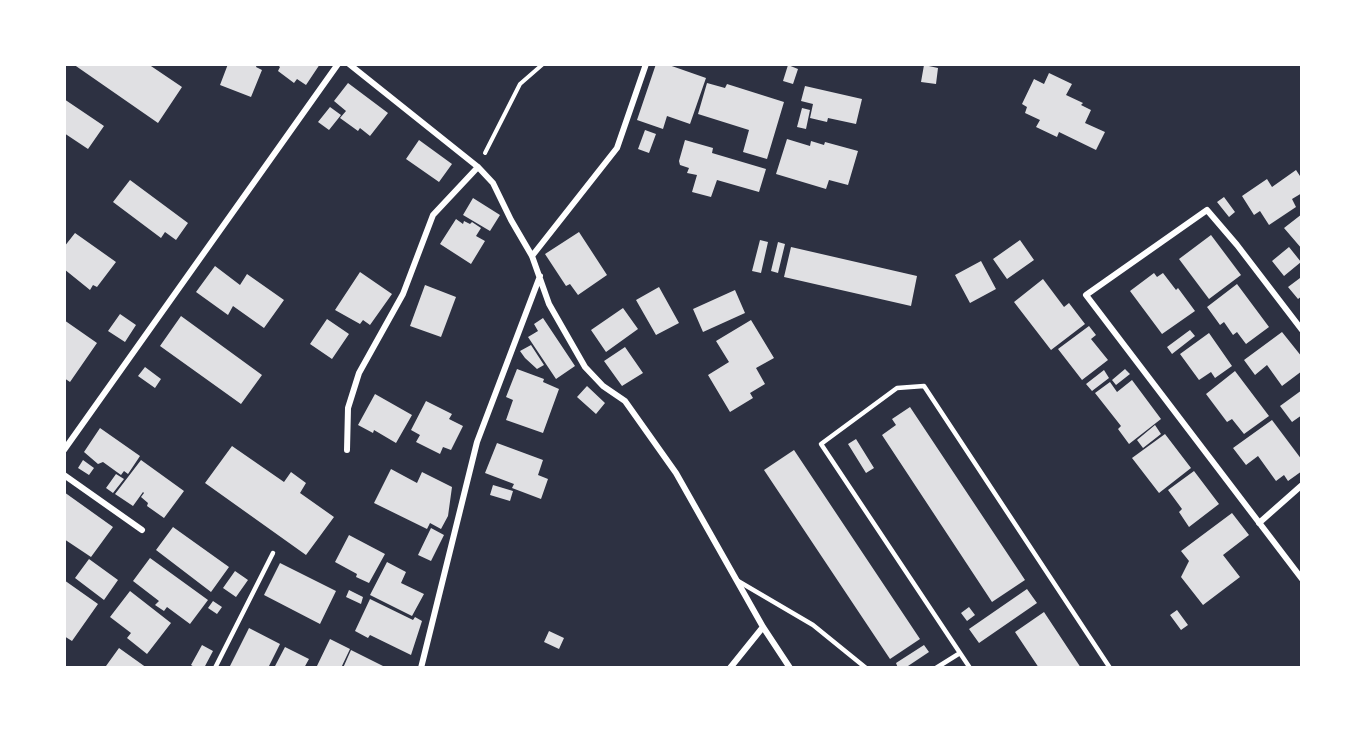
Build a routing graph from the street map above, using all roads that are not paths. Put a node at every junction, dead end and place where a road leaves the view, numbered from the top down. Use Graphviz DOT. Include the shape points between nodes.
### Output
graph roads {
  1 [pos="338,64"];
  2 [pos="349,64"];
  3 [pos="646,64"];
  4 [pos="478,167"];
  5 [pos="532,256"];
  6 [pos="540,275"];
  7 [pos="1302,330"];
  8 [pos="64,450"];
  9 [pos="347,450"];
  10 [pos="64,475"];
  11 [pos="1302,485"];
  12 [pos="1259,523"];
  13 [pos="142,530"];
  14 [pos="273,553"];
  15 [pos="1302,579"];
  16 [pos="738,580"];
  17 [pos="763,627"];
  18 [pos="960,653"];
  19 [pos="215,668"];
  20 [pos="421,668"];
  21 [pos="730,668"];
  22 [pos="790,668"];
  23 [pos="866,668"];
  24 [pos="936,668"];
  25 [pos="970,668"];
  26 [pos="1110,668"];
  1 -- 8 [label="street"];
  2 -- 4 [label="street"];
  3 -- 5 [label="street" via="617,148"];
  4 -- 5 [label="street" via="493,183"];
  4 -- 9 [label="street" via="433,215 403,294 359,373 348,408"];
  5 -- 6 [label="street"];
  6 -- 16 [label="street" via="549,304 585,367 625,401 676,473"];
  6 -- 20 [label="street" via="477,442"];
  7 -- 12 [label="street" via="1207,210 1086,295"];
  10 -- 13 [label="street"];
  11 -- 12 [label="street"];
  12 -- 15 [label="street"];
  14 -- 19 [label="lane"];
  16 -- 17 [label="street"];
  16 -- 23 [label="lane" via="813,625"];
  17 -- 21 [label="street"];
  17 -- 22 [label="street"];
  18 -- 24 [label="lane"];
  18 -- 25 [label="lane"];
  18 -- 26 [label="lane" via="821,444 897,388 924,386"];
}
